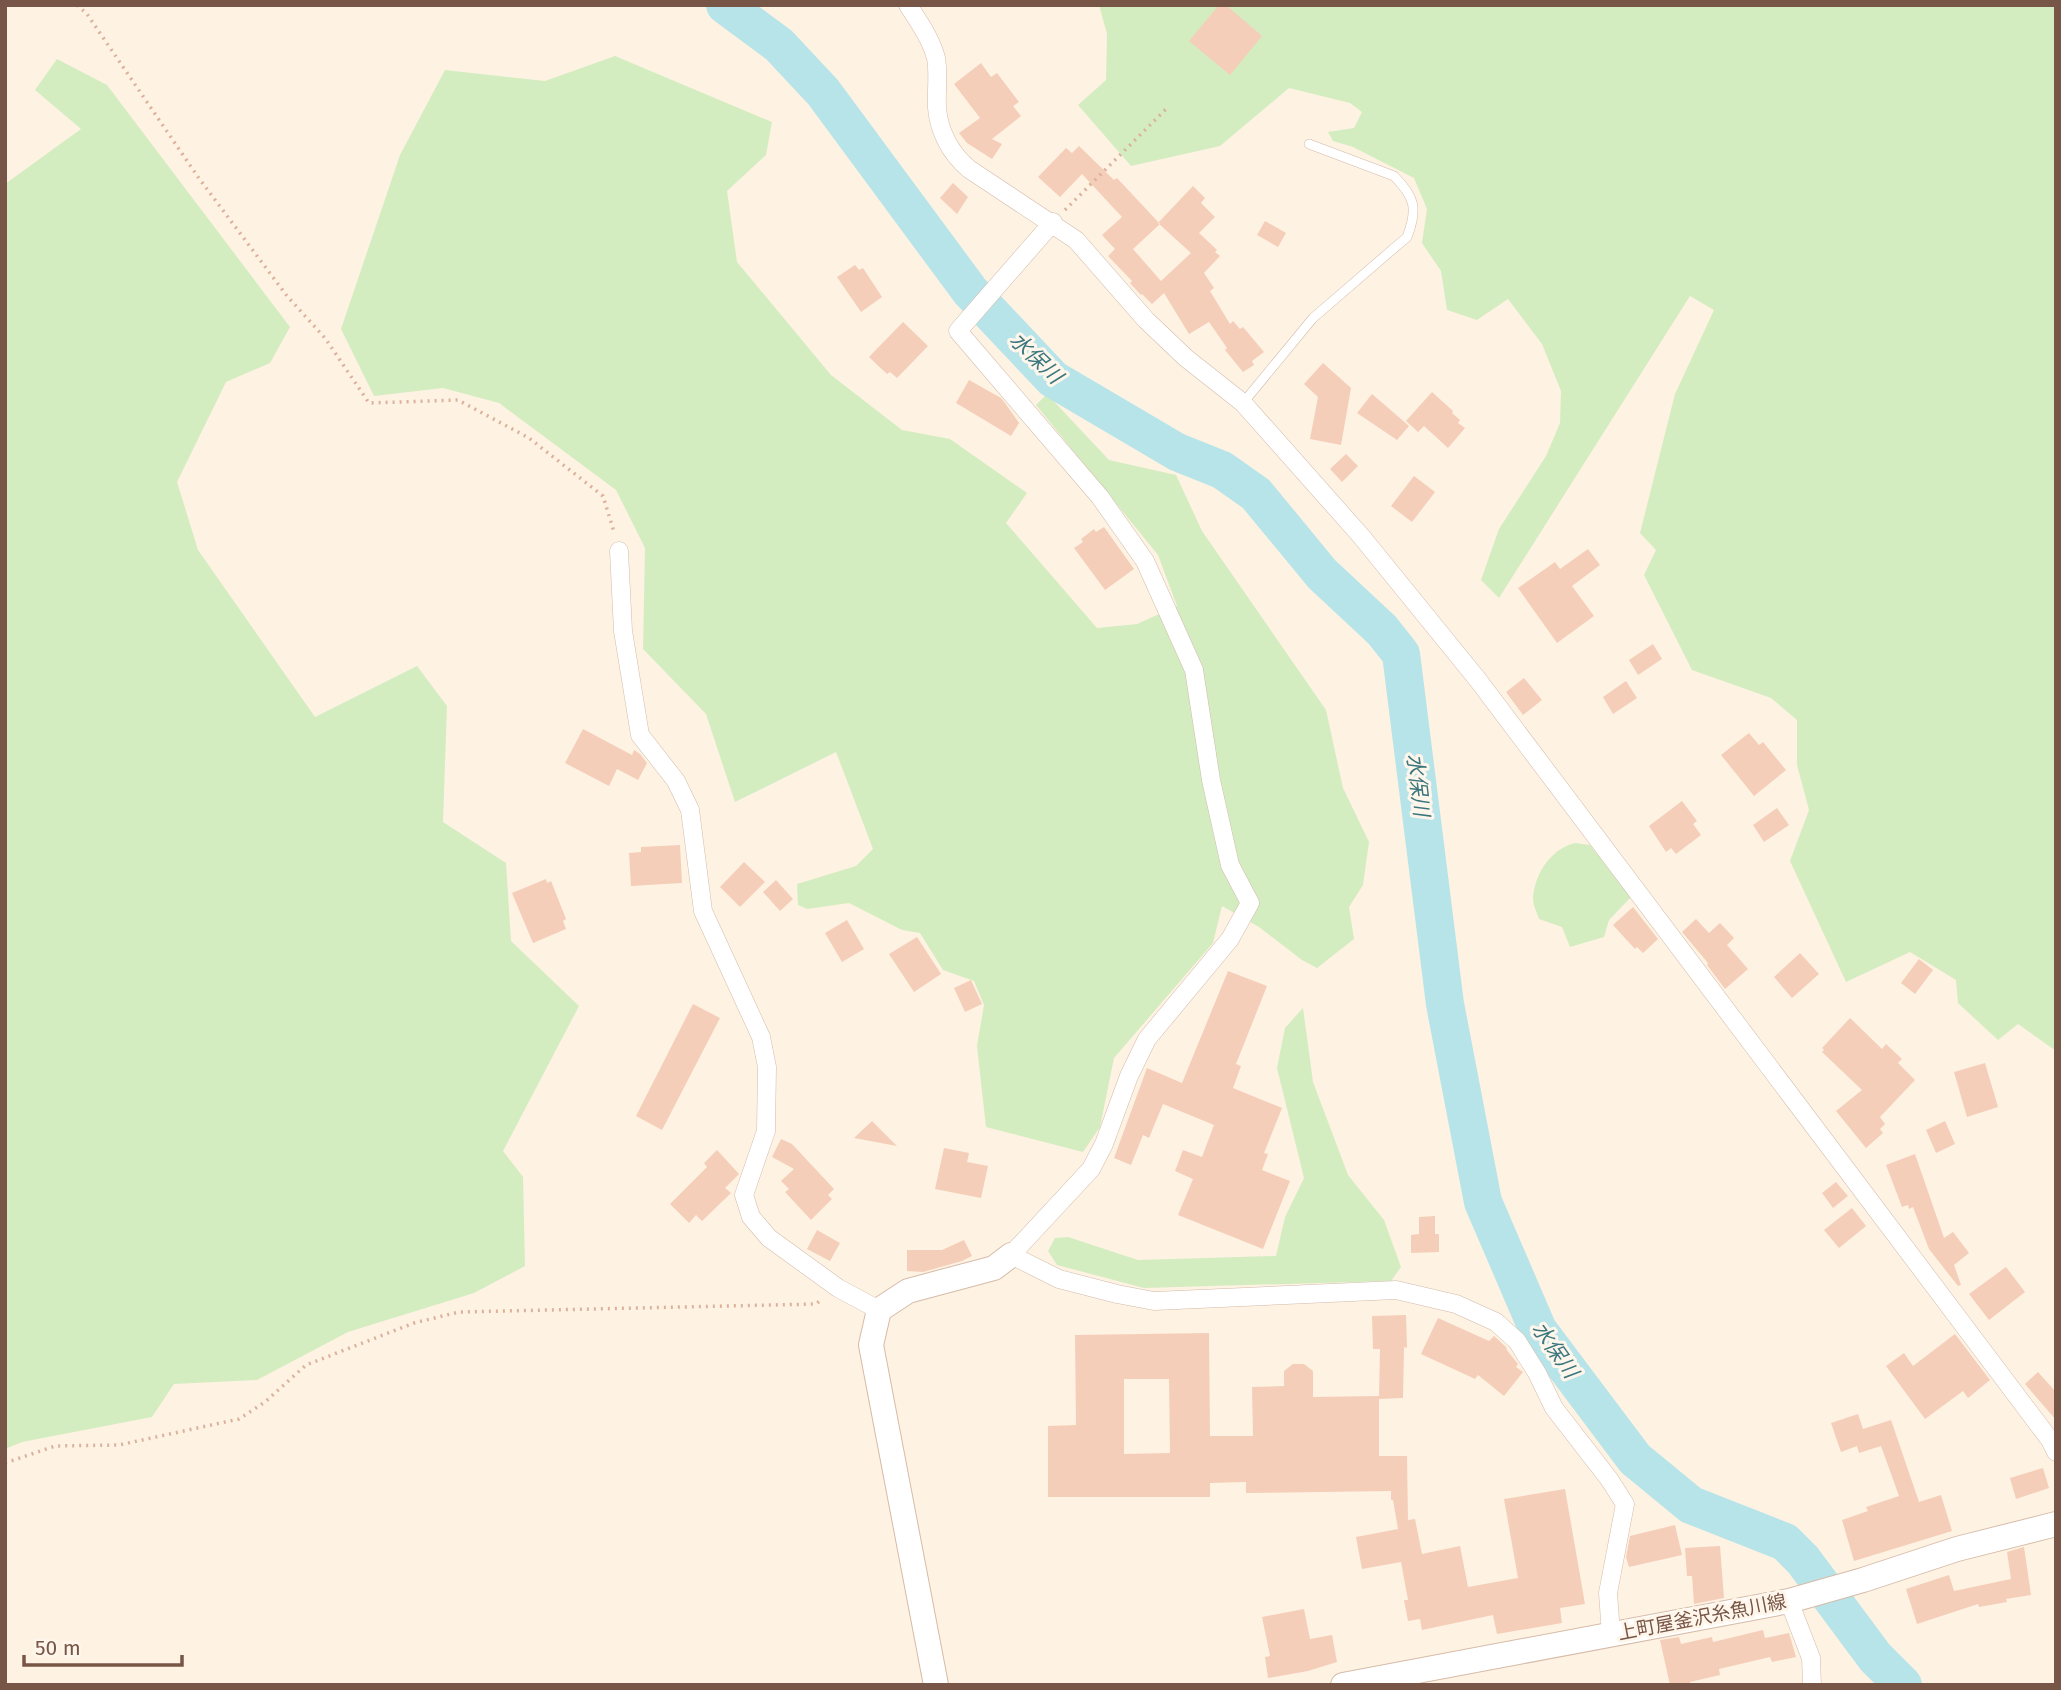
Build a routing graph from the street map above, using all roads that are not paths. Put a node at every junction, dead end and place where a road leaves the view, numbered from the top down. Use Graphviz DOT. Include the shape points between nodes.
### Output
graph roads {
  1 [pos="908,5"];
  2 [pos="1309,144"];
  3 [pos="1053,222"];
  4 [pos="1242,403"];
  5 [pos="619,551"];
  6 [pos="1012,1255"];
  7 [pos="879,1310"];
  8 [pos="2056,1452"];
  9 [pos="2056,1524"];
  10 [pos="1793,1600"];
  11 [pos="1611,1634"];
  12 [pos="936,1685"];
  13 [pos="1343,1685"];
  14 [pos="1812,1685"];
  1 -- 3 [label="street" via="937,62 937,111 954,156"];
  2 -- 4 [label="lane" via="1394,176 1412,200 1414,218 1408,237 1313,318"];
  3 -- 4 [label="street" via="1076,240 1156,330"];
  3 -- 6 [label="street" via="958,331 1100,497 1145,561 1194,670 1230,865 1250,903 1230,939 1147,1039 1091,1169"];
  4 -- 8 [label="street" via="1362,536 1478,680"];
  5 -- 7 [label="street" via="623,631 640,735 676,781 690,810 703,911 761,1037 767,1067 766,1131 744,1195 751,1217 769,1238"];
  6 -- 7 [label="main road" via="993,1268 908,1291"];
  6 -- 11 [label="street" via="1059,1279 1154,1301 1396,1290 1456,1304 1496,1322 1517,1341 1554,1408 1625,1504 1608,1593"];
  7 -- 12 [label="main road" via="871,1345"];
  9 -- 10 [label="main road, 上町屋釜沢糸魚川線"];
  10 -- 11 [label="main road, 上町屋釜沢糸魚川線"];
  10 -- 14 [label="street" via="1811,1658"];
  11 -- 13 [label="main road, 上町屋釜沢糸魚川線"];
}
